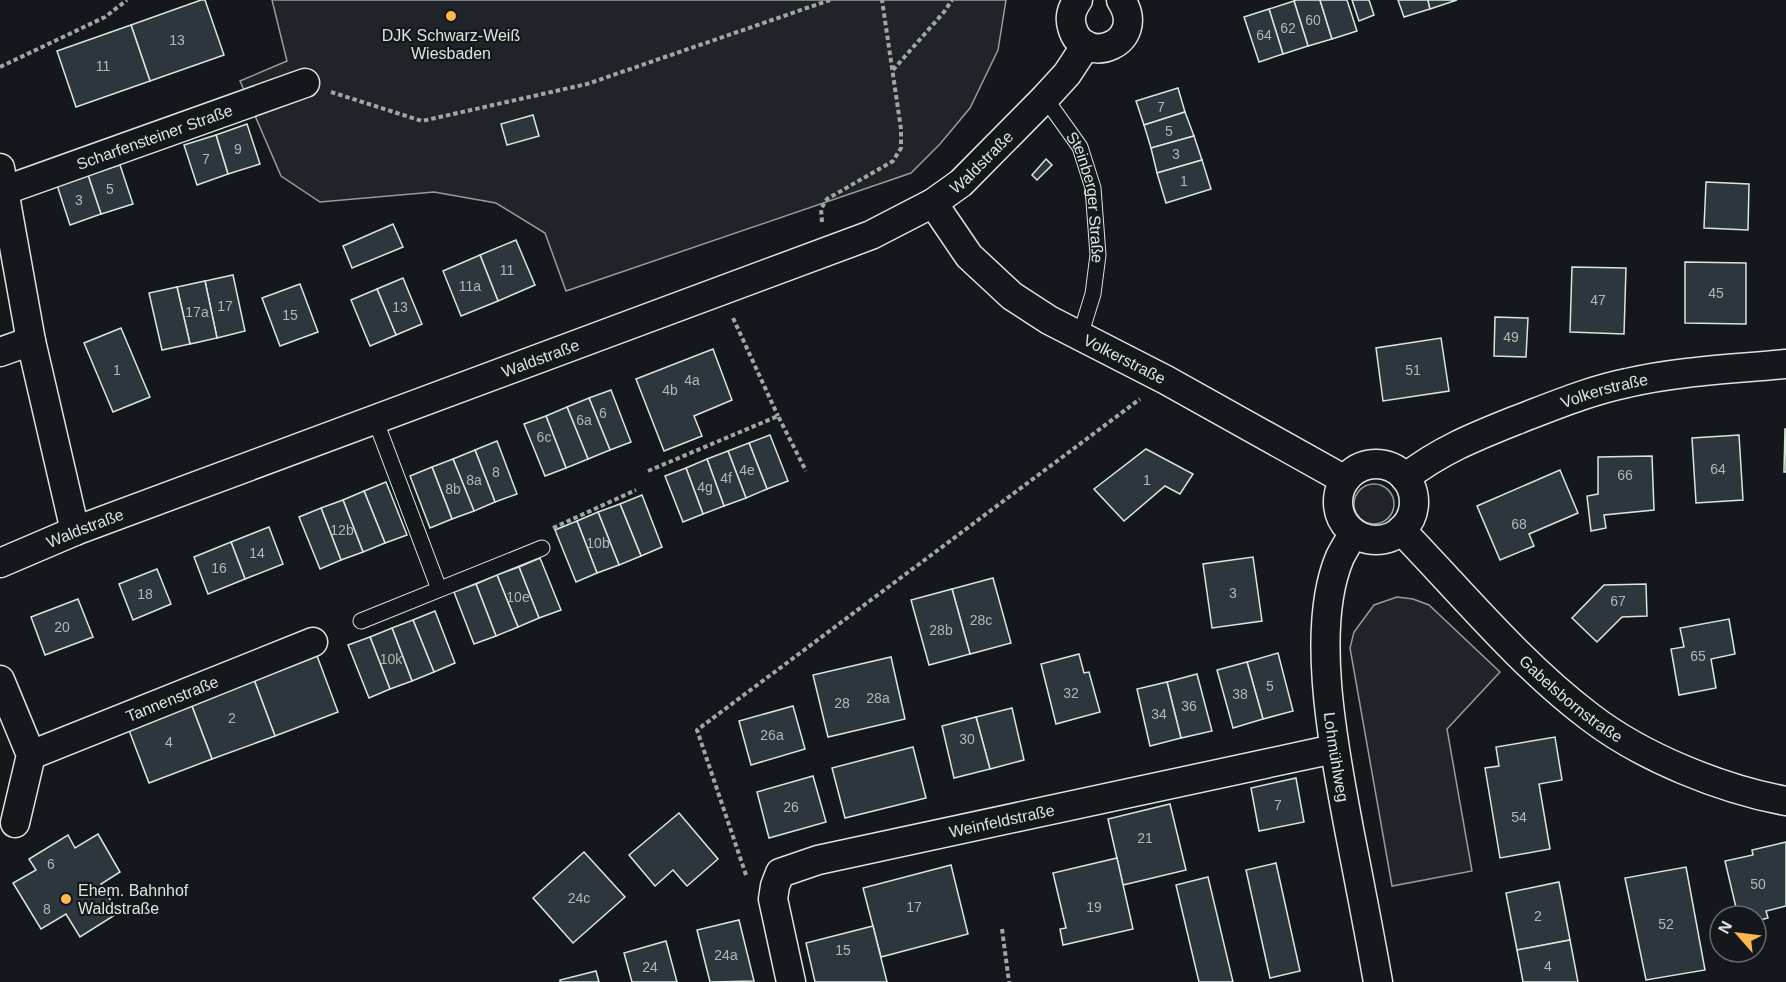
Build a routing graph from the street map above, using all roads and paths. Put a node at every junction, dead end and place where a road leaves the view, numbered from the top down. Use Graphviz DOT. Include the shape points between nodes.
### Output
graph roads {
  1 [pos="127,0"];
  2 [pos="830,0"];
  3 [pos="882,0"];
  4 [pos="952,0"];
  5 [pos="1078,0"];
  6 [pos="1131,3"];
  7 [pos="1086,45"];
  8 [pos="0,67"];
  9 [pos="893,71"];
  10 [pos="305,83"];
  11 [pos="1045,98"];
  12 [pos="1,184"];
  13 [pos="933,203"];
  14 [pos="824,252"];
  15 [pos="720,291"];
  16 [pos="1080,336"];
  17 [pos="31,341"];
  18 [pos="0,352"];
  19 [pos="1786,364"];
  20 [pos="1166,380"];
  21 [pos="778,416"];
  22 [pos="375,419"];
  23 [pos="648,471"];
  24 [pos="806,471"];
  25 [pos="1405,478"];
  26 [pos="1345,480"];
  27 [pos="636,490"];
  28 [pos="1401,530"];
  29 [pos="75,531"];
  30 [pos="1354,533"];
  31 [pos="542,548"];
  32 [pos="0,563"];
  33 [pos="439,589"];
  34 [pos="361,621"];
  35 [pos="313,642"];
  36 [pos="0,680"];
  37 [pos="1334,749"];
  38 [pos="31,755"];
  39 [pos="1786,801"];
  40 [pos="15,824"];
  41 [pos="775,886"];
  42 [pos="1002,929"];
  43 [pos="792,982"];
  44 [pos="1009,982"];
  45 [pos="1378,982"];
  1 -- 8 [label="path" via="105,17"];
  2 -- 10 [label="path" via="587,84 422,121"];
  3 -- 9 [label="path"];
  4 -- 9 [label="path"];
  5 -- 7 [label="street" via="1072,8 1071,22 1076,36"];
  6 -- 7 [label="street" via="1128,26 1119,41 1103,48"];
  7 -- 11 [label="street"];
  9 -- 14 [label="path" via="901,148 893,161 827,199 820,208"];
  10 -- 12 [label="street, Scharfensteiner Straße"];
  11 -- 13 [label="street, Waldstraße" via="961,183"];
  11 -- 16 [label="lane, Steinberger Straße" via="1080,147 1093,188 1098,255 1093,294"];
  12 -- 17 [label="street, Scharfensteiner Straße"];
  13 -- 14 [label="street, Waldstraße" via="872,235"];
  13 -- 16 [label="street, Volkerstraße" via="969,256 1012,296"];
  14 -- 15 [label="street, Waldstraße"];
  15 -- 21 [label="path"];
  15 -- 22 [label="street, Waldstraße"];
  16 -- 20 [label="street, Volkerstraße"];
  17 -- 18 [label="street"];
  17 -- 29 [label="street, Scharfensteiner Straße"];
  19 -- 25 [label="street, Volkerstraße" via="1675,374 1578,396 1460,442"];
  20 -- 26 [label="street, Volkerstraße"];
  20 -- 41 [label="path" via="697,730 748,881"];
  21 -- 23 [label="path"];
  21 -- 24 [label="path"];
  22 -- 29 [label="street, Waldstraße"];
  22 -- 33 [label="lane"];
  25 -- 26 [label="street" via="1396,470 1374,464 1353,471"];
  25 -- 28 [label="street" via="1413,499 1408,521"];
  26 -- 30 [label="street" via="1337,502 1345,525"];
  27 -- 31 [label="path" via="538,534"];
  28 -- 30 [label="street" via="1373,540"];
  28 -- 39 [label="street, Gabelsbornstraße" via="1537,672 1591,718 1651,755 1715,783"];
  29 -- 32 [label="street, Waldstraße"];
  30 -- 37 [label="street, Lohmühlweg" via="1340,557 1327,623 1326,663"];
  31 -- 33 [label="lane"];
  33 -- 34 [label="lane"];
  35 -- 38 [label="street, Tannenstraße"];
  36 -- 38 [label="street"];
  37 -- 41 [label="street, Weinfeldstraße" via="818,860 780,873"];
  37 -- 45 [label="street, Lohmühlweg"];
  38 -- 40 [label="street"];
  41 -- 43 [label="street" via="773,899"];
  42 -- 44 [label="path"];
}
